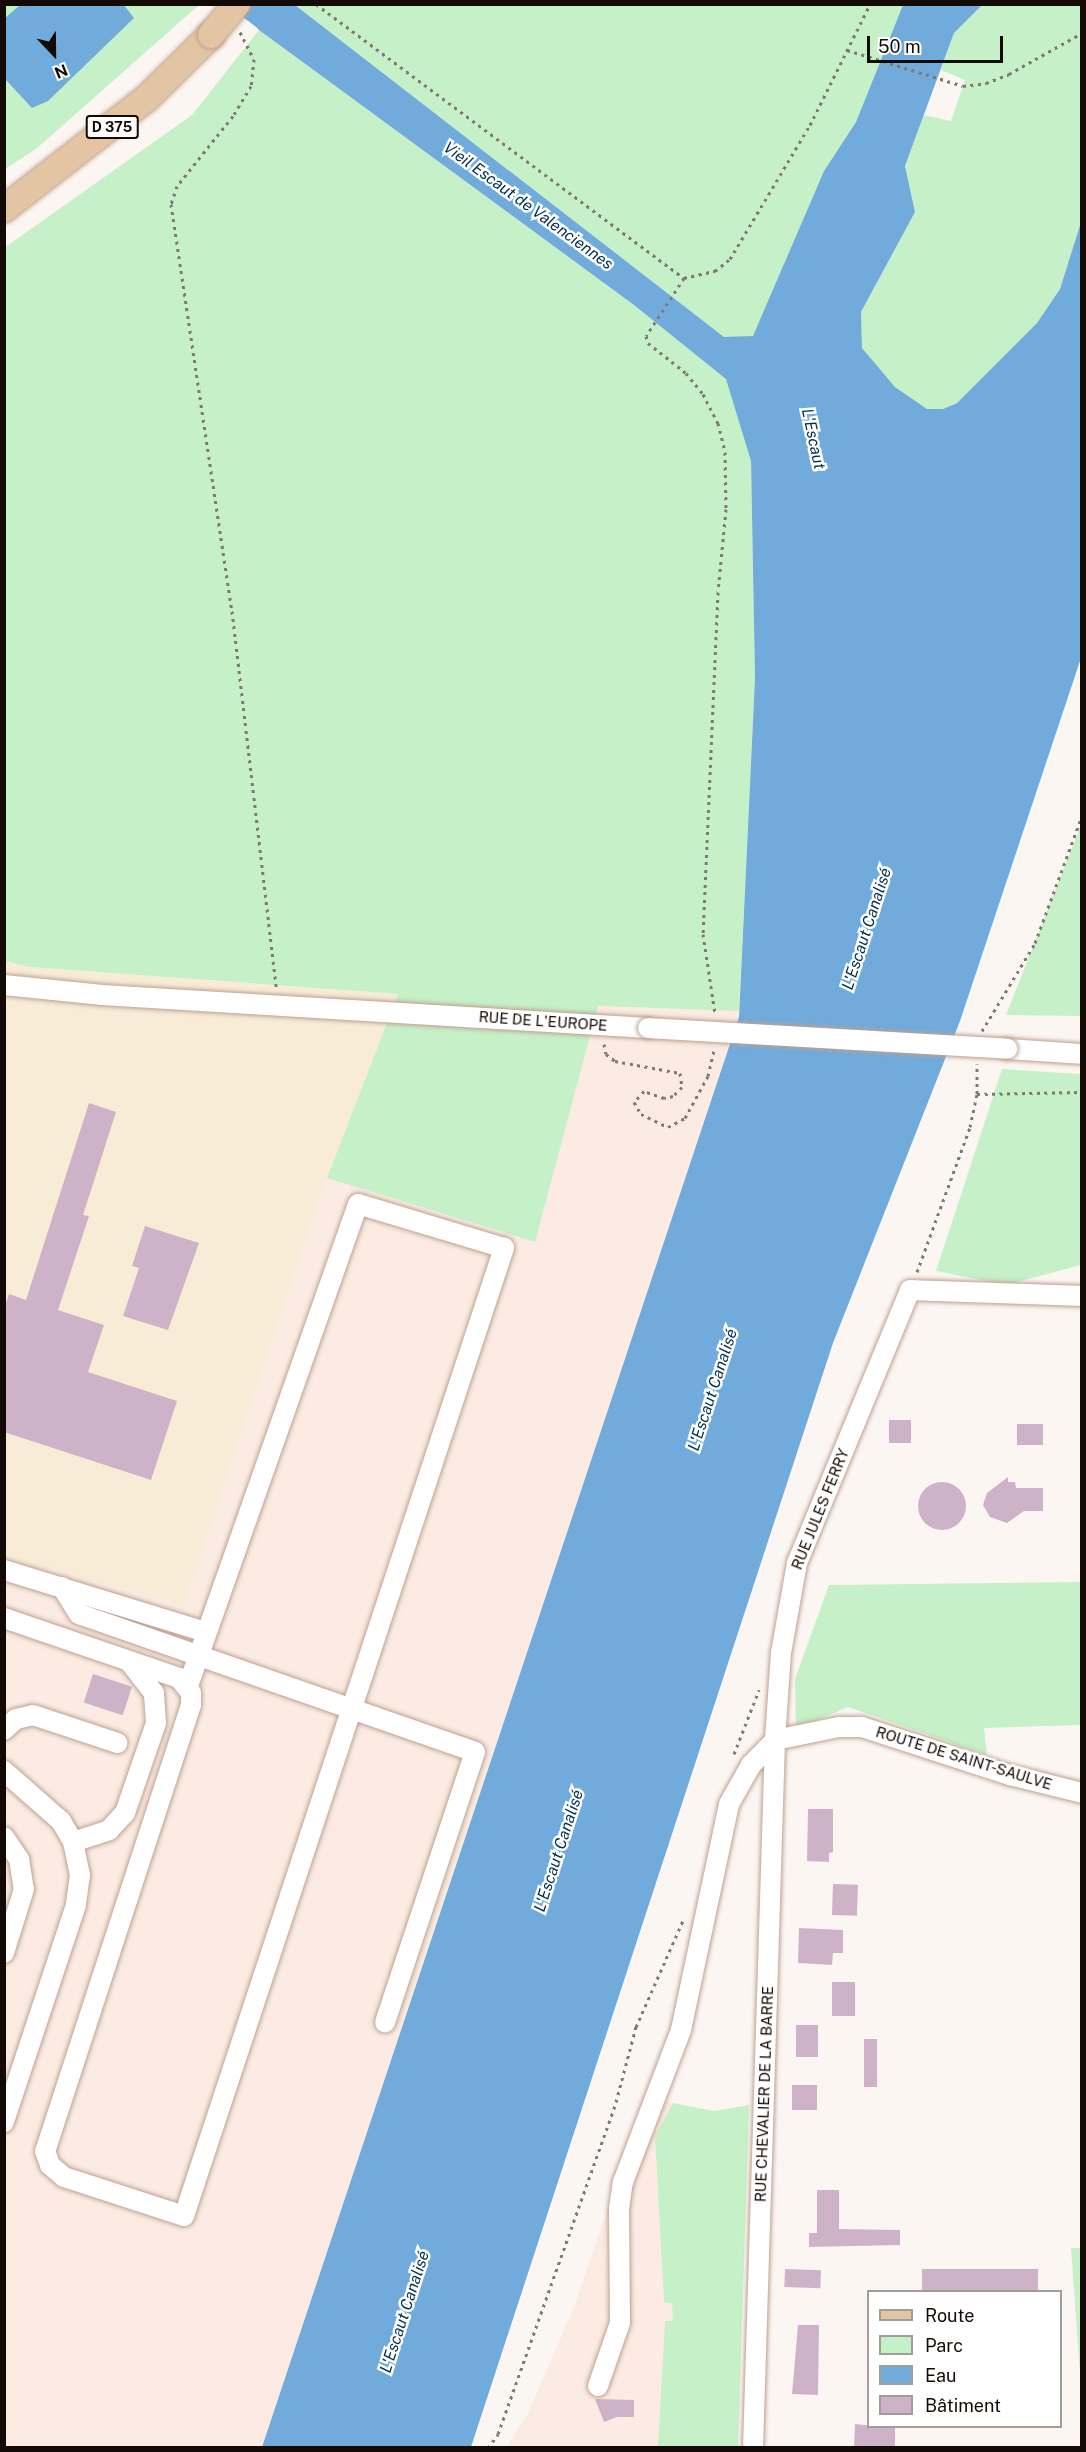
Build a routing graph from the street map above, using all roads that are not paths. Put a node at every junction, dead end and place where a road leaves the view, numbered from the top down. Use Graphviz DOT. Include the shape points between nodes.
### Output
graph roads {
  1 [pos="237,4"];
  2 [pos="4,208"];
  3 [pos="4,985"];
  4 [pos="1082,1054"];
  5 [pos="1082,1296"];
  6 [pos="4,1570"];
  7 [pos="62,1587"];
  8 [pos="4,1618"];
  9 [pos="206,1632"];
  10 [pos="199,1654"];
  11 [pos="126,1658"];
  12 [pos="188,1686"];
  13 [pos="351,1707"];
  14 [pos="4,1730"];
  15 [pos="776,1740"];
  16 [pos="117,1743"];
  17 [pos="4,1771"];
  18 [pos="1082,1793"];
  19 [pos="4,1837"];
  20 [pos="73,1842"];
  21 [pos="4,1953"];
  22 [pos="385,2022"];
  23 [pos="4,2122"];
  24 [pos="598,2385"];
  25 [pos="753,2448"];
  1 -- 2 [label="main road, D 375, bridge" via="147,99"];
  3 -- 4 [label="street, RUE DE L'EUROPE, bridge"];
  5 -- 15 [label="street, RUE JULES FERRY" via="910,1290 796,1563 781,1653"];
  6 -- 7 [label="street"];
  7 -- 9 [label="street"];
  7 -- 10 [label="street" via="78,1614"];
  8 -- 11 [label="street"];
  9 -- 10 [label="street"];
  9 -- 13 [label="street" via="358,1204 504,1248"];
  10 -- 12 [label="street"];
  10 -- 13 [label="street"];
  11 -- 12 [label="street" via="179,1678"];
  11 -- 20 [label="street" via="154,1693 156,1723 125,1813 109,1830"];
  12 -- 13 [label="street" via="191,1705 45,2151 50,2165 64,2177 184,2216"];
  13 -- 22 [label="street" via="475,1752"];
  14 -- 16 [label="street" via="22,1716 33,1715"];
  15 -- 18 [label="street, ROUTE DE SAINT-SAULVE" via="840,1727 862,1727 1010,1775"];
  15 -- 24 [label="street" via="751,1765 729,1804 681,2030 623,2182 619,2209 620,2323"];
  15 -- 25 [label="street, RUE CHEVALIER DE LA BARRE"];
  17 -- 20 [label="street" via="56,1815"];
  19 -- 21 [label="street" via="19,1859 24,1889"];
  20 -- 23 [label="street" via="80,1875 76,1905"];
}
